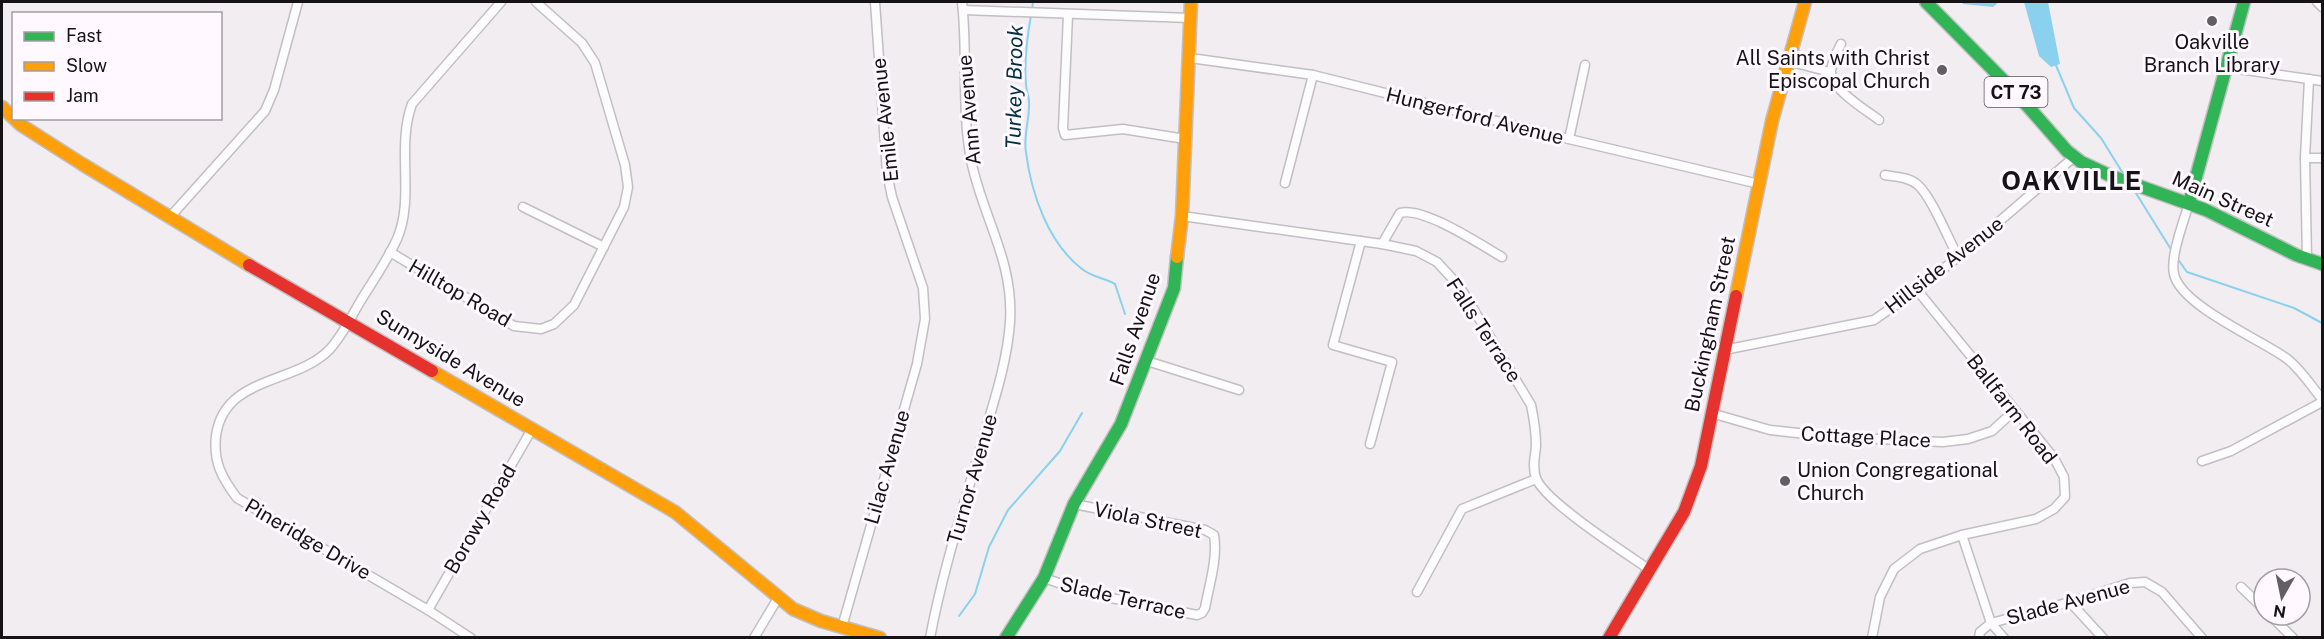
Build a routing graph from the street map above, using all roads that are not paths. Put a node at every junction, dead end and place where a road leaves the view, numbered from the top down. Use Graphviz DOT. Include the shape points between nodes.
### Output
graph roads {
  1 [pos="298,2"];
  2 [pos="501,2"];
  3 [pos="536,2"];
  4 [pos="875,2"];
  5 [pos="1191,2"];
  6 [pos="1805,2"];
  7 [pos="1926,2"];
  8 [pos="2244,2"];
  9 [pos="2317,2"];
  10 [pos="962,6"];
  11 [pos="2322,7"];
  12 [pos="1068,15"];
  13 [pos="1190,18"];
  14 [pos="1841,44"];
  15 [pos="1190,58"];
  16 [pos="1788,60"];
  17 [pos="1585,65"];
  18 [pos="2224,67"];
  19 [pos="1830,72"];
  20 [pos="1313,75"];
  21 [pos="2309,79"];
  22 [pos="2322,81"];
  23 [pos="16,120"];
  24 [pos="1879,120"];
  25 [pos="1185,139"];
  26 [pos="1569,139"];
  27 [pos="2074,157"];
  28 [pos="2305,158"];
  29 [pos="2322,158"];
  30 [pos="1886,175"];
  31 [pos="1285,183"];
  32 [pos="1759,184"];
  33 [pos="2189,203"];
  34 [pos="523,207"];
  35 [pos="1182,216"];
  36 [pos="170,217"];
  37 [pos="1361,241"];
  38 [pos="1382,243"];
  39 [pos="604,247"];
  40 [pos="390,252"];
  41 [pos="1502,257"];
  42 [pos="1958,257"];
  43 [pos="2307,260"];
  44 [pos="2322,264"];
  45 [pos="1917,290"];
  46 [pos="925,306"];
  47 [pos="1011,320"];
  48 [pos="348,321"];
  49 [pos="1724,350"];
  50 [pos="1147,361"];
  51 [pos="1239,390"];
  52 [pos="2322,401"];
  53 [pos="2014,411"];
  54 [pos="1712,413"];
  55 [pos="532,429"];
  56 [pos="1370,444"];
  57 [pos="2202,461"];
  58 [pos="1536,479"];
  59 [pos="1074,504"];
  60 [pos="1962,535"];
  61 [pos="1650,570"];
  62 [pos="1044,579"];
  63 [pos="2241,587"];
  64 [pos="1417,592"];
  65 [pos="778,598"];
  66 [pos="2252,598"];
  67 [pos="2070,602"];
  68 [pos="428,610"];
  69 [pos="1202,613"];
  70 [pos="1991,623"];
  71 [pos="842,627"];
  72 [pos="2282,627"];
  73 [pos="1873,637"];
  74 [pos="471,638"];
  75 [pos="754,638"];
  76 [pos="880,638"];
  77 [pos="930,638"];
  78 [pos="1005,638"];
  79 [pos="1609,638"];
  80 [pos="1979,638"];
  81 [pos="2004,638"];
  82 [pos="2103,638"];
  83 [pos="2202,638"];
  84 [pos="2293,638"];
  1 -- 36 [label="street" via="265,111"];
  2 -- 40 [label="street, Pineridge Drive" via="412,104 405,125 402,226"];
  3 -- 39 [label="street, Hilltop Road" via="582,44 596,63 613,118 628,187 624,207"];
  4 -- 46 [label="street, Emile Avenue" via="887,173 923,288"];
  5 -- 13 [label="main road, Falls Avenue"];
  6 -- 16 [label="main road, Buckingham Street"];
  7 -- 27 [label="main road, Main Street / CT 73"];
  8 -- 18 [label="main road"];
  9 -- 11 [label="street"];
  10 -- 12 [label="street"];
  10 -- 47 [label="street, Ann Avenue" via="969,148 1002,254"];
  12 -- 13 [label="street"];
  12 -- 25 [label="street" via="1065,135 1123,129"];
  13 -- 15 [label="main road, Falls Avenue"];
  14 -- 19 [label="street"];
  15 -- 20 [label="street, Hungerford Avenue"];
  15 -- 25 [label="main road, Falls Avenue"];
  16 -- 19 [label="street"];
  16 -- 32 [label="main road, Buckingham Street"];
  17 -- 26 [label="street"];
  18 -- 21 [label="street"];
  18 -- 33 [label="main road"];
  19 -- 24 [label="street" via="1837,87"];
  20 -- 26 [label="street, Hungerford Avenue"];
  20 -- 31 [label="street"];
  21 -- 22 [label="street"];
  21 -- 28 [label="street"];
  23 -- 36 [label="main road, Sunnyside Avenue"];
  25 -- 35 [label="main road, Falls Avenue"];
  26 -- 32 [label="street, Hungerford Avenue"];
  27 -- 33 [label="main road, Main Street / CT 73" via="2111,176"];
  27 -- 42 [label="street, Hillside Avenue"];
  28 -- 29 [label="street"];
  28 -- 43 [label="street"];
  30 -- 42 [label="street" via="1917,184"];
  32 -- 49 [label="main road, Buckingham Street"];
  33 -- 43 [label="main road, Main Street / CT 73"];
  33 -- 52 [label="street" via="2173,264 2179,285 2204,309 2288,359"];
  34 -- 39 [label="street"];
  35 -- 37 [label="street, Falls Terrace"];
  35 -- 50 [label="main road, Falls Avenue" via="1173,288"];
  36 -- 48 [label="main road, Sunnyside Avenue"];
  37 -- 38 [label="street, Falls Terrace"];
  37 -- 56 [label="street" via="1333,345 1392,363"];
  38 -- 41 [label="street" via="1400,213 1407,211 1447,226"];
  38 -- 58 [label="street, Falls Terrace" via="1416,251 1437,262 1460,287 1531,405"];
  39 -- 40 [label="street, Hilltop Road" via="574,305 554,324 541,329 501,320"];
  40 -- 48 [label="street, Pineridge Drive"];
  42 -- 45 [label="street, Hillside Avenue"];
  43 -- 44 [label="main road, Main Street / CT 73"];
  45 -- 49 [label="street, Hillside Avenue" via="1874,320"];
  45 -- 53 [label="street, Ballfarm Road"];
  46 -- 71 [label="street, Lilac Avenue" via="917,364"];
  47 -- 77 [label="street, Turnor Avenue" via="998,388"];
  48 -- 55 [label="main road, Sunnyside Avenue"];
  48 -- 68 [label="street, Pineridge Drive" via="330,349 312,362 243,392 225,410 214,452 222,478 237,498"];
  49 -- 54 [label="main road, Buckingham Street"];
  50 -- 51 [label="street"];
  50 -- 59 [label="main road, Falls Avenue" via="1121,424"];
  52 -- 57 [label="street" via="2231,451"];
  53 -- 54 [label="street, Cottage Place" via="1992,430 1968,439 1943,442 1770,430"];
  53 -- 60 [label="street, Ballfarm Road" via="2054,458 2064,477 2065,497 2036,519"];
  54 -- 61 [label="main road, Buckingham Street" via="1701,466 1684,512"];
  55 -- 65 [label="main road, Sunnyside Avenue" via="675,513"];
  55 -- 68 [label="street, Borowy Road"];
  58 -- 61 [label="street" via="1544,491 1574,515"];
  58 -- 64 [label="street" via="1462,509"];
  59 -- 62 [label="main road, Falls Avenue"];
  59 -- 69 [label="street, Viola Street" via="1214,535 1214,562"];
  60 -- 70 [label="street"];
  60 -- 73 [label="street, Ballfarm Road" via="1920,549 1894,569 1880,597"];
  61 -- 79 [label="main road, Buckingham Street"];
  62 -- 69 [label="street, Slade Terrace" via="1090,594"];
  62 -- 78 [label="main road, Falls Avenue"];
  63 -- 66 [label="street"];
  65 -- 71 [label="main road, Sunnyside Avenue" via="807,616"];
  65 -- 75 [label="street"];
  67 -- 70 [label="street, Slade Avenue"];
  67 -- 82 [label="street"];
  67 -- 83 [label="street, Slade Avenue" via="2145,582 2162,592"];
  68 -- 74 [label="street, Pineridge Drive"];
  70 -- 80 [label="street"];
  70 -- 81 [label="street"];
  71 -- 76 [label="main road, Sunnyside Avenue"];
  72 -- 84 [label="street"];
}
